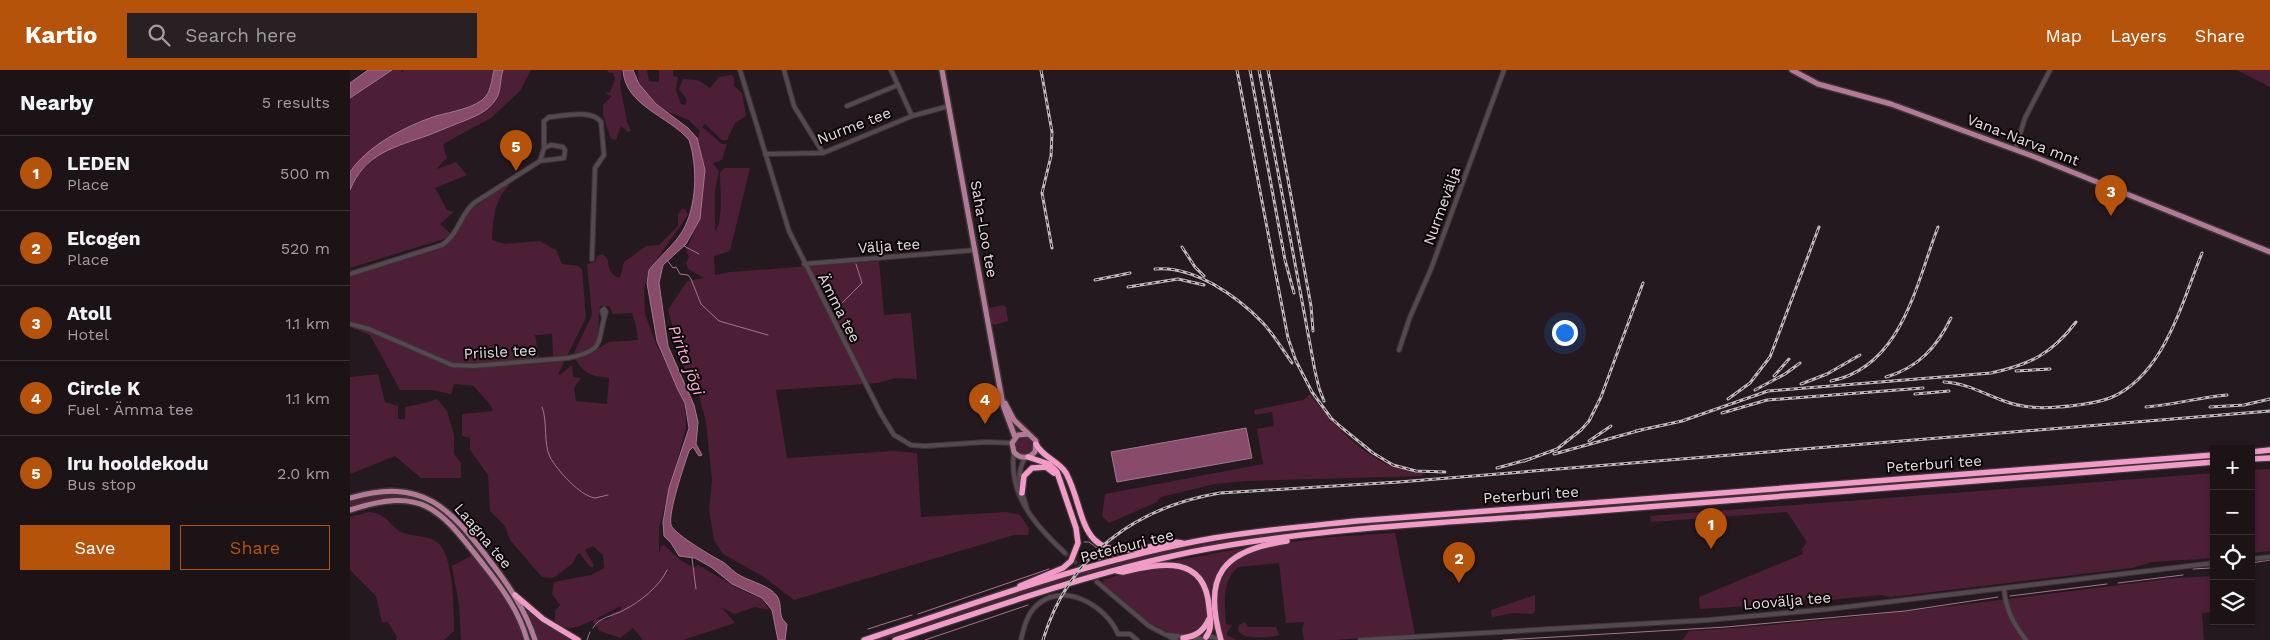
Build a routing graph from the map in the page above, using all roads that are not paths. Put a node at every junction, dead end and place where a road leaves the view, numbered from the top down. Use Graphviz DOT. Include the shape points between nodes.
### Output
graph roads {
  1 [pos="740,70"];
  2 [pos="784,70"];
  3 [pos="891,70"];
  4 [pos="942,70"];
  5 [pos="1504,70"];
  6 [pos="1792,70"];
  7 [pos="2050,70"];
  8 [pos="898,85"];
  9 [pos="847,106"];
  10 [pos="949,106"];
  11 [pos="912,116"];
  12 [pos="544,148"];
  13 [pos="2014,150"];
  14 [pos="823,153"];
  15 [pos="765,154"];
  16 [pos="540,161"];
  17 [pos="976,250"];
  18 [pos="2270,252"];
  19 [pos="592,259"];
  20 [pos="804,264"];
  21 [pos="350,274"];
  22 [pos="604,318"];
  23 [pos="350,324"];
  24 [pos="1399,350"];
  25 [pos="1001,393"];
  26 [pos="1028,434"];
  27 [pos="1015,437"];
  28 [pos="1012,443"];
  29 [pos="1036,444"];
  30 [pos="2270,450"];
  31 [pos="1014,452"];
  32 [pos="2255,452"];
  33 [pos="2210,454"];
  34 [pos="1027,457"];
  35 [pos="2270,458"];
  36 [pos="2255,459"];
  37 [pos="2210,462"];
  38 [pos="1060,478"];
  39 [pos="1022,493"];
  40 [pos="350,498"];
  41 [pos="350,510"];
  42 [pos="1027,511"];
  43 [pos="1322,534"];
  44 [pos="1187,544"];
  45 [pos="1065,553"];
  46 [pos="2270,557"];
  47 [pos="2255,559"];
  48 [pos="2210,564"];
  49 [pos="1112,571"];
  50 [pos="1097,582"];
  51 [pos="2004,589"];
  52 [pos="1005,594"];
  53 [pos="515,595"];
  54 [pos="1210,617"];
  55 [pos="1118,634"];
  56 [pos="1166,635"];
  57 [pos="1183,638"];
  58 [pos="1204,639"];
  59 [pos="527,640"];
  60 [pos="535,640"];
  61 [pos="578,640"];
  62 [pos="864,640"];
  63 [pos="894,640"];
  64 [pos="1021,640"];
  65 [pos="1120,640"];
  66 [pos="1137,640"];
  67 [pos="1176,640"];
  68 [pos="1220,640"];
  69 [pos="1360,640"];
  70 [pos="2026,640"];
  1 -- 15 [label="street, Ämma tee"];
  2 -- 14 [label="street" via="794,106"];
  3 -- 8 [label="street"];
  4 -- 10 [label="main road, Saha-Loo tee"];
  5 -- 24 [label="street, Nurmevälja"];
  6 -- 13 [label="main road, Vana-Narva mnt" via="1818,84 1891,104"];
  7 -- 13 [label="street" via="2025,118"];
  8 -- 9 [label="street"];
  8 -- 11 [label="street"];
  10 -- 11 [label="street, Nurme tee"];
  10 -- 17 [label="main road, Saha-Loo tee"];
  11 -- 14 [label="street, Nurme tee"];
  12 -- 16 [label="street"];
  12 -- 16 [label="street" via="560,146 565,155 564,158"];
  12 -- 19 [label="street" via="544,121 549,117 589,115 601,122 604,155 595,168"];
  13 -- 18 [label="main road, Vana-Narva mnt"];
  14 -- 15 [label="street, Nurme tee"];
  15 -- 20 [label="street, Ämma tee" via="789,231"];
  16 -- 21 [label="street" via="474,203 467,209 452,237 442,245"];
  17 -- 20 [label="street, Välja tee"];
  17 -- 25 [label="main road, Saha-Loo tee"];
  20 -- 28 [label="street, Ämma tee" via="894,435 918,446"];
  22 -- 23 [label="street, Priisle tee" via="599,344 583,354 471,366 452,365"];
  25 -- 26 [label="main road, Saha-Loo tee" via="1012,416"];
  25 -- 27 [label="main road, Saha-Loo tee"];
  26 -- 27 [label="main road"];
  26 -- 29 [label="main road"];
  27 -- 28 [label="main road"];
  28 -- 31 [label="main road"];
  29 -- 34 [label="main road" via="1035,452"];
  29 -- 44 [label="highway" via="1066,474 1082,523 1099,544 1120,550 1176,542"];
  30 -- 32 [label="highway"];
  31 -- 34 [label="main road"];
  31 -- 42 [label="street" via="1015,486"];
  33 -- 44 [label="highway, Peterburi tee" via="1358,521 1253,532"];
  34 -- 38 [label="highway" via="1049,464"];
  34 -- 39 [label="street" via="1019,474"];
  35 -- 36 [label="highway"];
  37 -- 43 [label="highway, Peterburi tee"];
  38 -- 39 [label="highway" via="1046,467 1032,468 1024,476"];
  38 -- 52 [label="highway" via="1078,534 1076,551 1063,568"];
  39 -- 42 [label="street"];
  40 -- 53 [label="main road, Laagna tee" via="376,491 399,491 436,503 450,513 470,536"];
  41 -- 59 [label="main road, Laagna tee" via="391,500 417,503 436,511 456,528 503,589 517,612"];
  42 -- 45 [label="street"];
  43 -- 49 [label="highway, Peterburi tee" via="1216,548"];
  43 -- 68 [label="highway" via="1261,545 1242,552 1227,564 1219,577 1215,594"];
  44 -- 52 [label="highway, Peterburi tee" via="1086,568"];
  46 -- 47 [label="street"];
  48 -- 51 [label="street, Loovälja tee"];
  49 -- 54 [label="highway" via="1167,564 1189,570 1200,579 1207,592"];
  49 -- 63 [label="highway, Peterburi tee"];
  50 -- 56 [label="street" via="1140,619"];
  51 -- 69 [label="street, Loovälja tee" via="1708,620"];
  51 -- 70 [label="street" via="2011,618"];
  52 -- 62 [label="highway, Peterburi tee"];
  53 -- 60 [label="main road, Laagna tee"];
  53 -- 61 [label="highway" via="542,619"];
  54 -- 57 [label="highway" via="1197,634"];
  54 -- 58 [label="highway" via="1211,629"];
  55 -- 64 [label="street" via="1109,618 1094,604 1058,596 1048,598 1034,608 1026,621"];
  55 -- 65 [label="street"];
  55 -- 66 [label="street" via="1130,634"];
  56 -- 57 [label="street"];
  56 -- 67 [label="street"];
  57 -- 58 [label="street"];
  58 -- 68 [label="street" via="1213,637"];
}
